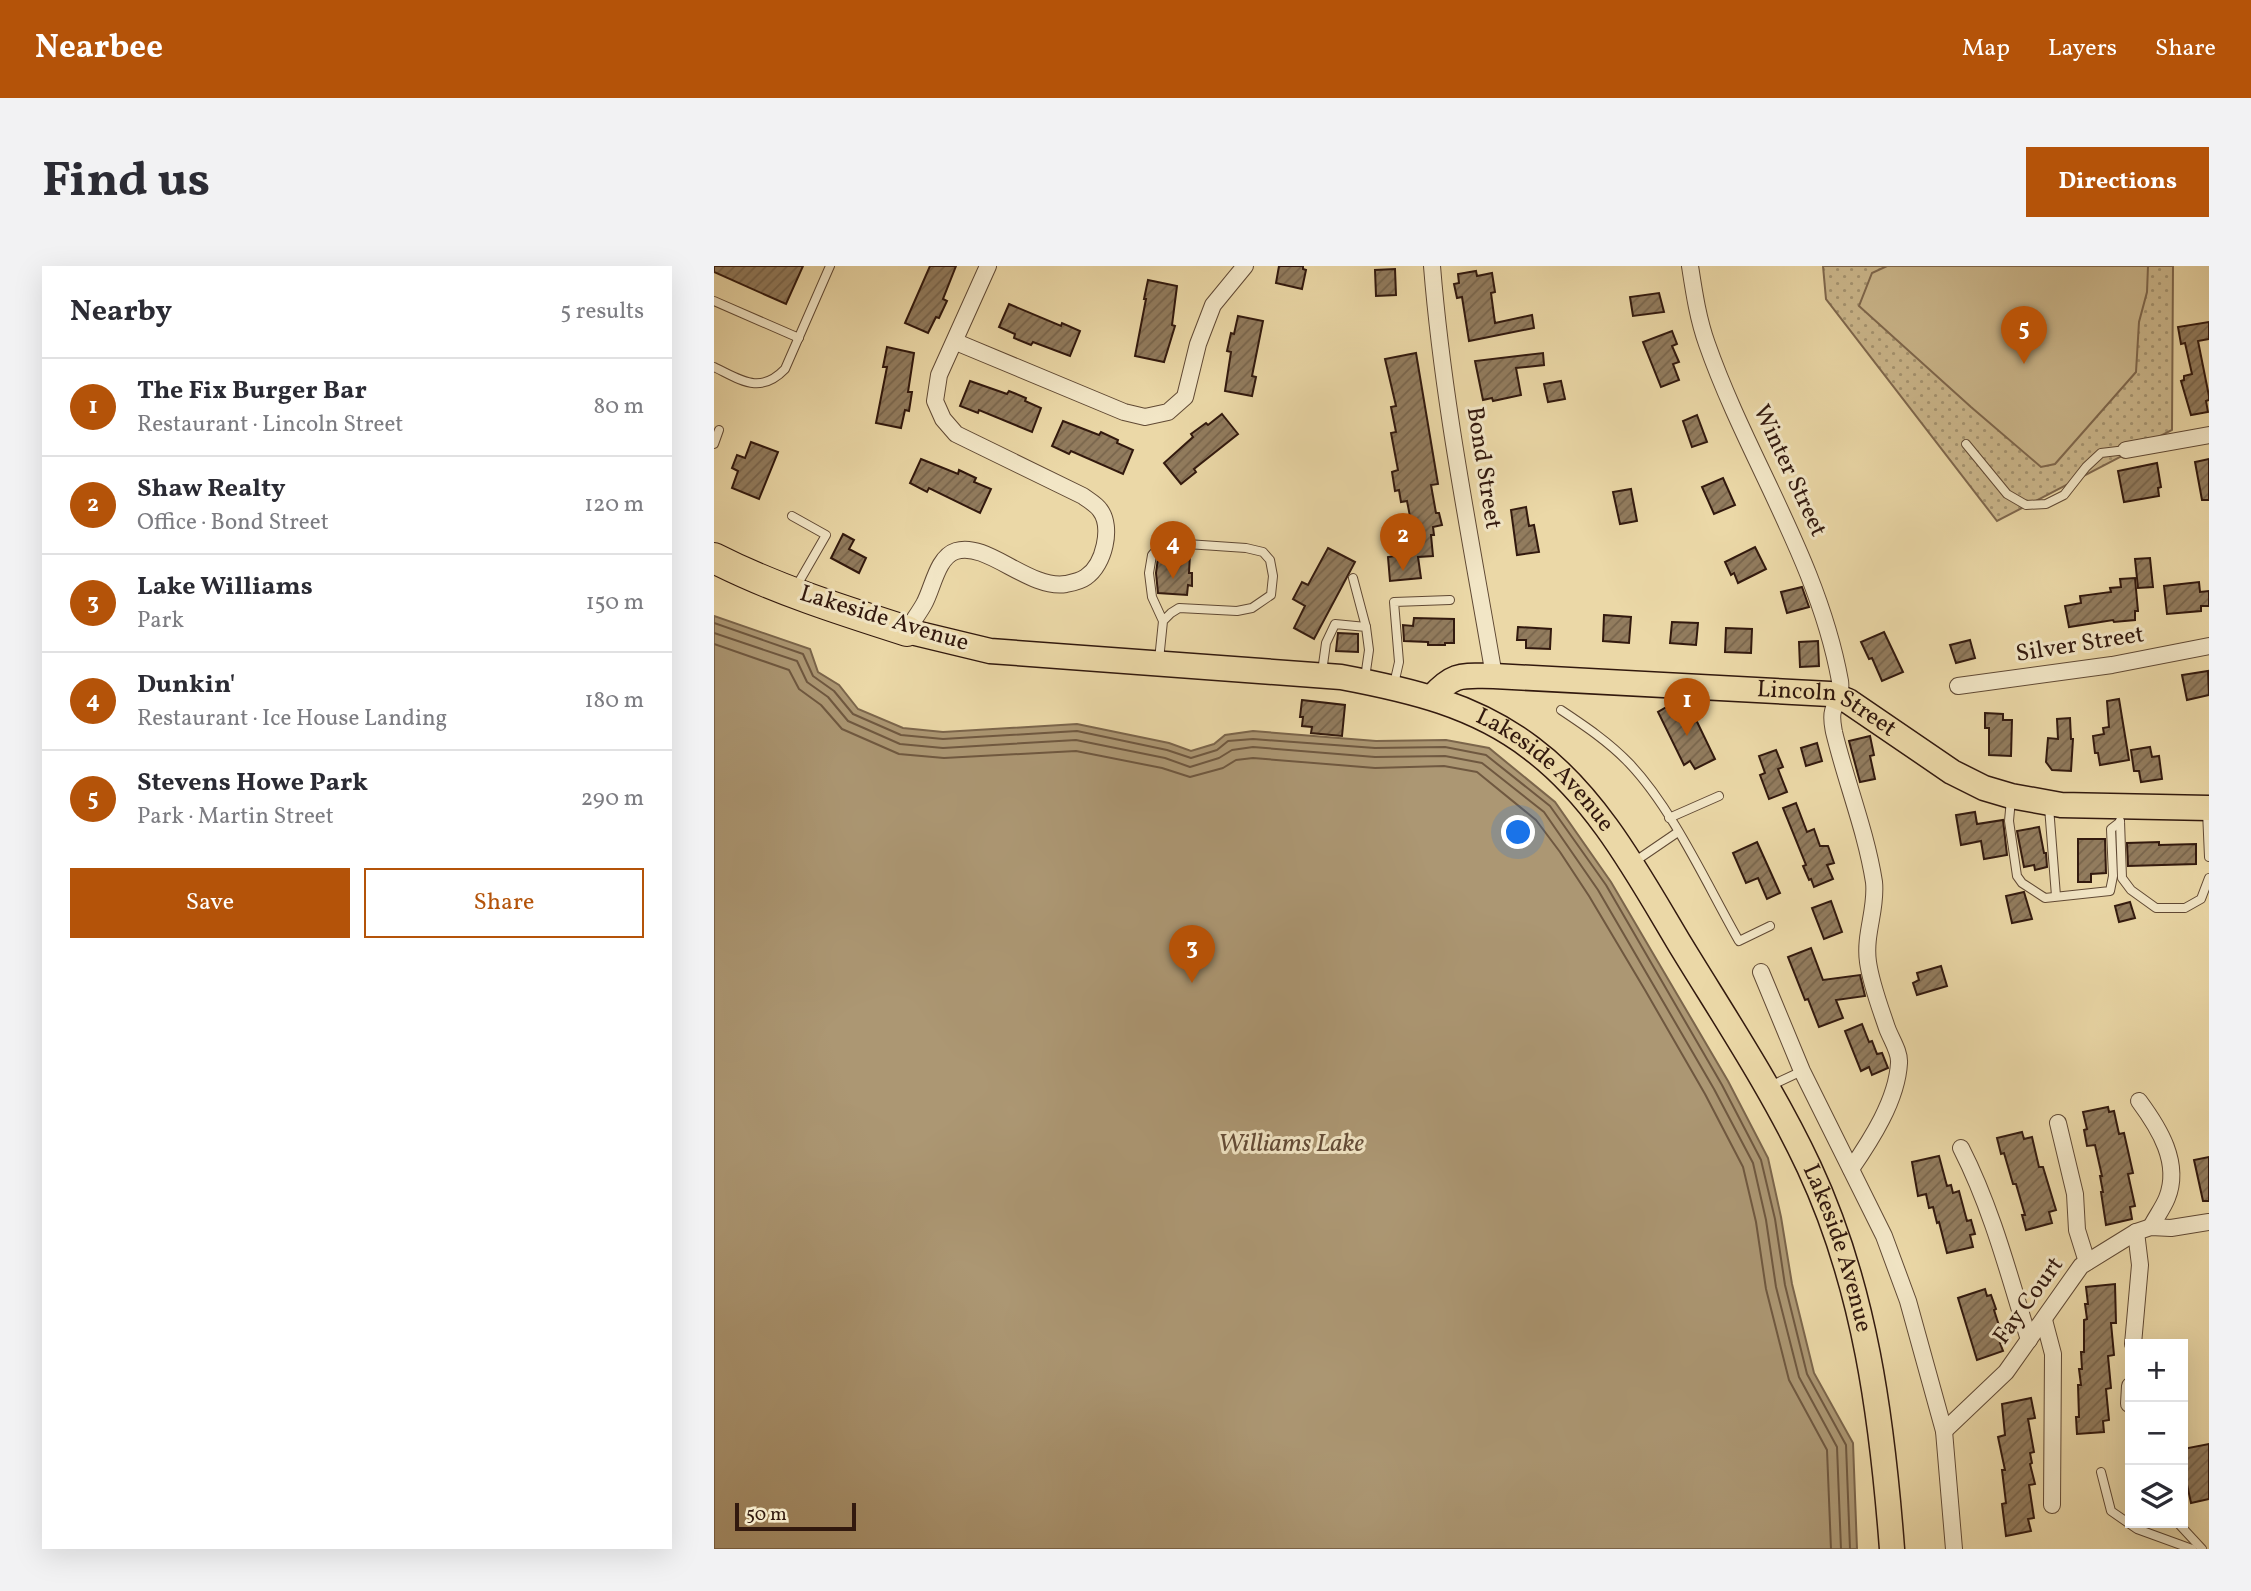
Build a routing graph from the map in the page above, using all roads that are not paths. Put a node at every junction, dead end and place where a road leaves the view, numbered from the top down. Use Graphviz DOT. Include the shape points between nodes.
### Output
graph roads {
  1 [pos="830,266"];
  2 [pos="988,266"];
  3 [pos="1245,266"];
  4 [pos="1432,266"];
  5 [pos="1689,266"];
  6 [pos="714,301"];
  7 [pos="799,338"];
  8 [pos="956,342"];
  9 [pos="714,368"];
  10 [pos="719,430"];
  11 [pos="2209,435"];
  12 [pos="714,444"];
  13 [pos="1966,444"];
  14 [pos="2126,450"];
  15 [pos="792,516"];
  16 [pos="714,558"];
  17 [pos="1353,578"];
  18 [pos="794,592"];
  19 [pos="1450,600"];
  20 [pos="1163,621"];
  21 [pos="1366,627"];
  22 [pos="907,631"];
  23 [pos="2209,646"];
  24 [pos="1159,663"];
  25 [pos="1321,675"];
  26 [pos="1494,676"];
  27 [pos="1365,681"];
  28 [pos="1958,686"];
  29 [pos="1393,687"];
  30 [pos="1432,697"];
  31 [pos="1839,697"];
  32 [pos="1561,710"];
  33 [pos="1719,796"];
  34 [pos="2011,796"];
  35 [pos="2049,804"];
  36 [pos="2208,808"];
  37 [pos="2119,814"];
  38 [pos="1669,818"];
  39 [pos="1678,832"];
  40 [pos="2209,857"];
  41 [pos="1632,864"];
  42 [pos="2209,878"];
  43 [pos="2056,896"];
  44 [pos="1770,926"];
  45 [pos="1761,972"];
  46 [pos="1802,1071"];
  47 [pos="1767,1087"];
  48 [pos="2139,1101"];
  49 [pos="2058,1123"];
  50 [pos="1961,1148"];
  51 [pos="1851,1169"];
  52 [pos="2209,1222"];
  53 [pos="2143,1230"];
  54 [pos="2087,1262"];
  55 [pos="2044,1320"];
  56 [pos="2133,1339"];
  57 [pos="2029,1340"];
  58 [pos="1944,1432"];
  59 [pos="2101,1472"];
  60 [pos="2052,1504"];
  61 [pos="2183,1528"];
  62 [pos="1892,1549"];
  63 [pos="1954,1549"];
  64 [pos="2192,1549"];
  65 [pos="2202,1549"];
  1 -- 7 [label="lane"];
  2 -- 8 [label="street"];
  3 -- 8 [label="street" via="1213,305 1185,397 1168,412 1145,417 1124,412"];
  4 -- 26 [label="street, Bond Street"];
  5 -- 31 [label="street, Winter Street" via="1707,342 1723,384 1802,555 1827,626 1841,684"];
  6 -- 7 [label="lane"];
  7 -- 9 [label="lane" via="775,380 758,385"];
  8 -- 22 [label="street" via="939,375 935,401 943,419 956,434 1083,496 1101,510 1107,535 1102,557 1086,577 1066,584 1045,584 967,549 954,552 942,562"];
  10 -- 12 [label="lane"];
  11 -- 14 [label="street"];
  13 -- 14 [label="lane" via="2007,494 2026,505 2046,504 2064,495 2101,453"];
  15 -- 18 [label="lane" via="826,535"];
  16 -- 18 [label="highway, Lakeside Avenue"];
  17 -- 21 [label="lane"];
  18 -- 22 [label="highway, Lakeside Avenue"];
  19 -- 29 [label="lane" via="1394,602 1399,662"];
  20 -- 20 [label="lane" via="1152,597 1149,573 1158,548 1171,543 1246,548 1263,552 1270,560 1271,595 1252,608 1179,608"];
  20 -- 24 [label="lane"];
  21 -- 25 [label="lane" via="1335,624 1326,643"];
  21 -- 27 [label="lane"];
  22 -- 24 [label="main road, Lakeside Avenue" via="990,651"];
  23 -- 28 [label="street, Silver Street"];
  24 -- 25 [label="main road, Lakeside Avenue"];
  25 -- 27 [label="main road, Lakeside Avenue"];
  26 -- 30 [label="main road, Lincoln Street" via="1457,676"];
  26 -- 31 [label="main road, Lincoln Street" via="1803,691"];
  27 -- 29 [label="main road, Lakeside Avenue"];
  29 -- 30 [label="main road, Lakeside Avenue"];
  30 -- 41 [label="main road, Lakeside Avenue" via="1467,709 1551,764"];
  31 -- 34 [label="main road, Lincoln Street" via="1952,772"];
  31 -- 51 [label="street, Winter Street" via="1832,714 1834,732 1874,886 1866,942 1868,963 1899,1060 1878,1130"];
  32 -- 38 [label="lane" via="1629,763"];
  33 -- 38 [label="lane"];
  34 -- 35 [label="main road, Lincoln Street"];
  34 -- 43 [label="lane" via="2009,821 2017,876 2045,898"];
  35 -- 37 [label="main road, Lincoln Street"];
  35 -- 43 [label="lane"];
  36 -- 37 [label="main road, Lincoln Street"];
  36 -- 40 [label="lane"];
  37 -- 42 [label="lane" via="2122,878 2156,908 2185,908 2201,899"];
  37 -- 43 [label="lane" via="2111,829 2110,891"];
  38 -- 39 [label="lane"];
  39 -- 41 [label="lane"];
  39 -- 44 [label="lane" via="1738,941"];
  41 -- 47 [label="main road, Lakeside Avenue"];
  45 -- 46 [label="street, Lakeside Avenue"];
  46 -- 47 [label="lane"];
  46 -- 51 [label="street, Lakeside Avenue"];
  47 -- 62 [label="main road, Lakeside Avenue" via="1824,1202 1859,1310 1875,1388"];
  48 -- 53 [label="street" via="2163,1138 2172,1174 2168,1196"];
  49 -- 54 [label="street"];
  50 -- 57 [label="street" via="1979,1182"];
  51 -- 58 [label="street, Lakeside Avenue" via="1884,1236 1908,1301"];
  52 -- 53 [label="street, Fay Court"];
  53 -- 54 [label="street, Fay Court"];
  53 -- 56 [label="street"];
  54 -- 55 [label="street, Fay Court"];
  55 -- 57 [label="street, Fay Court"];
  55 -- 60 [label="street" via="2053,1354"];
  57 -- 58 [label="street, Fay Court" via="2006,1371"];
  58 -- 63 [label="street, Lakeside Avenue"];
  59 -- 64 [label="lane" via="2111,1511 2137,1529"];
  61 -- 65 [label="lane"];
}
